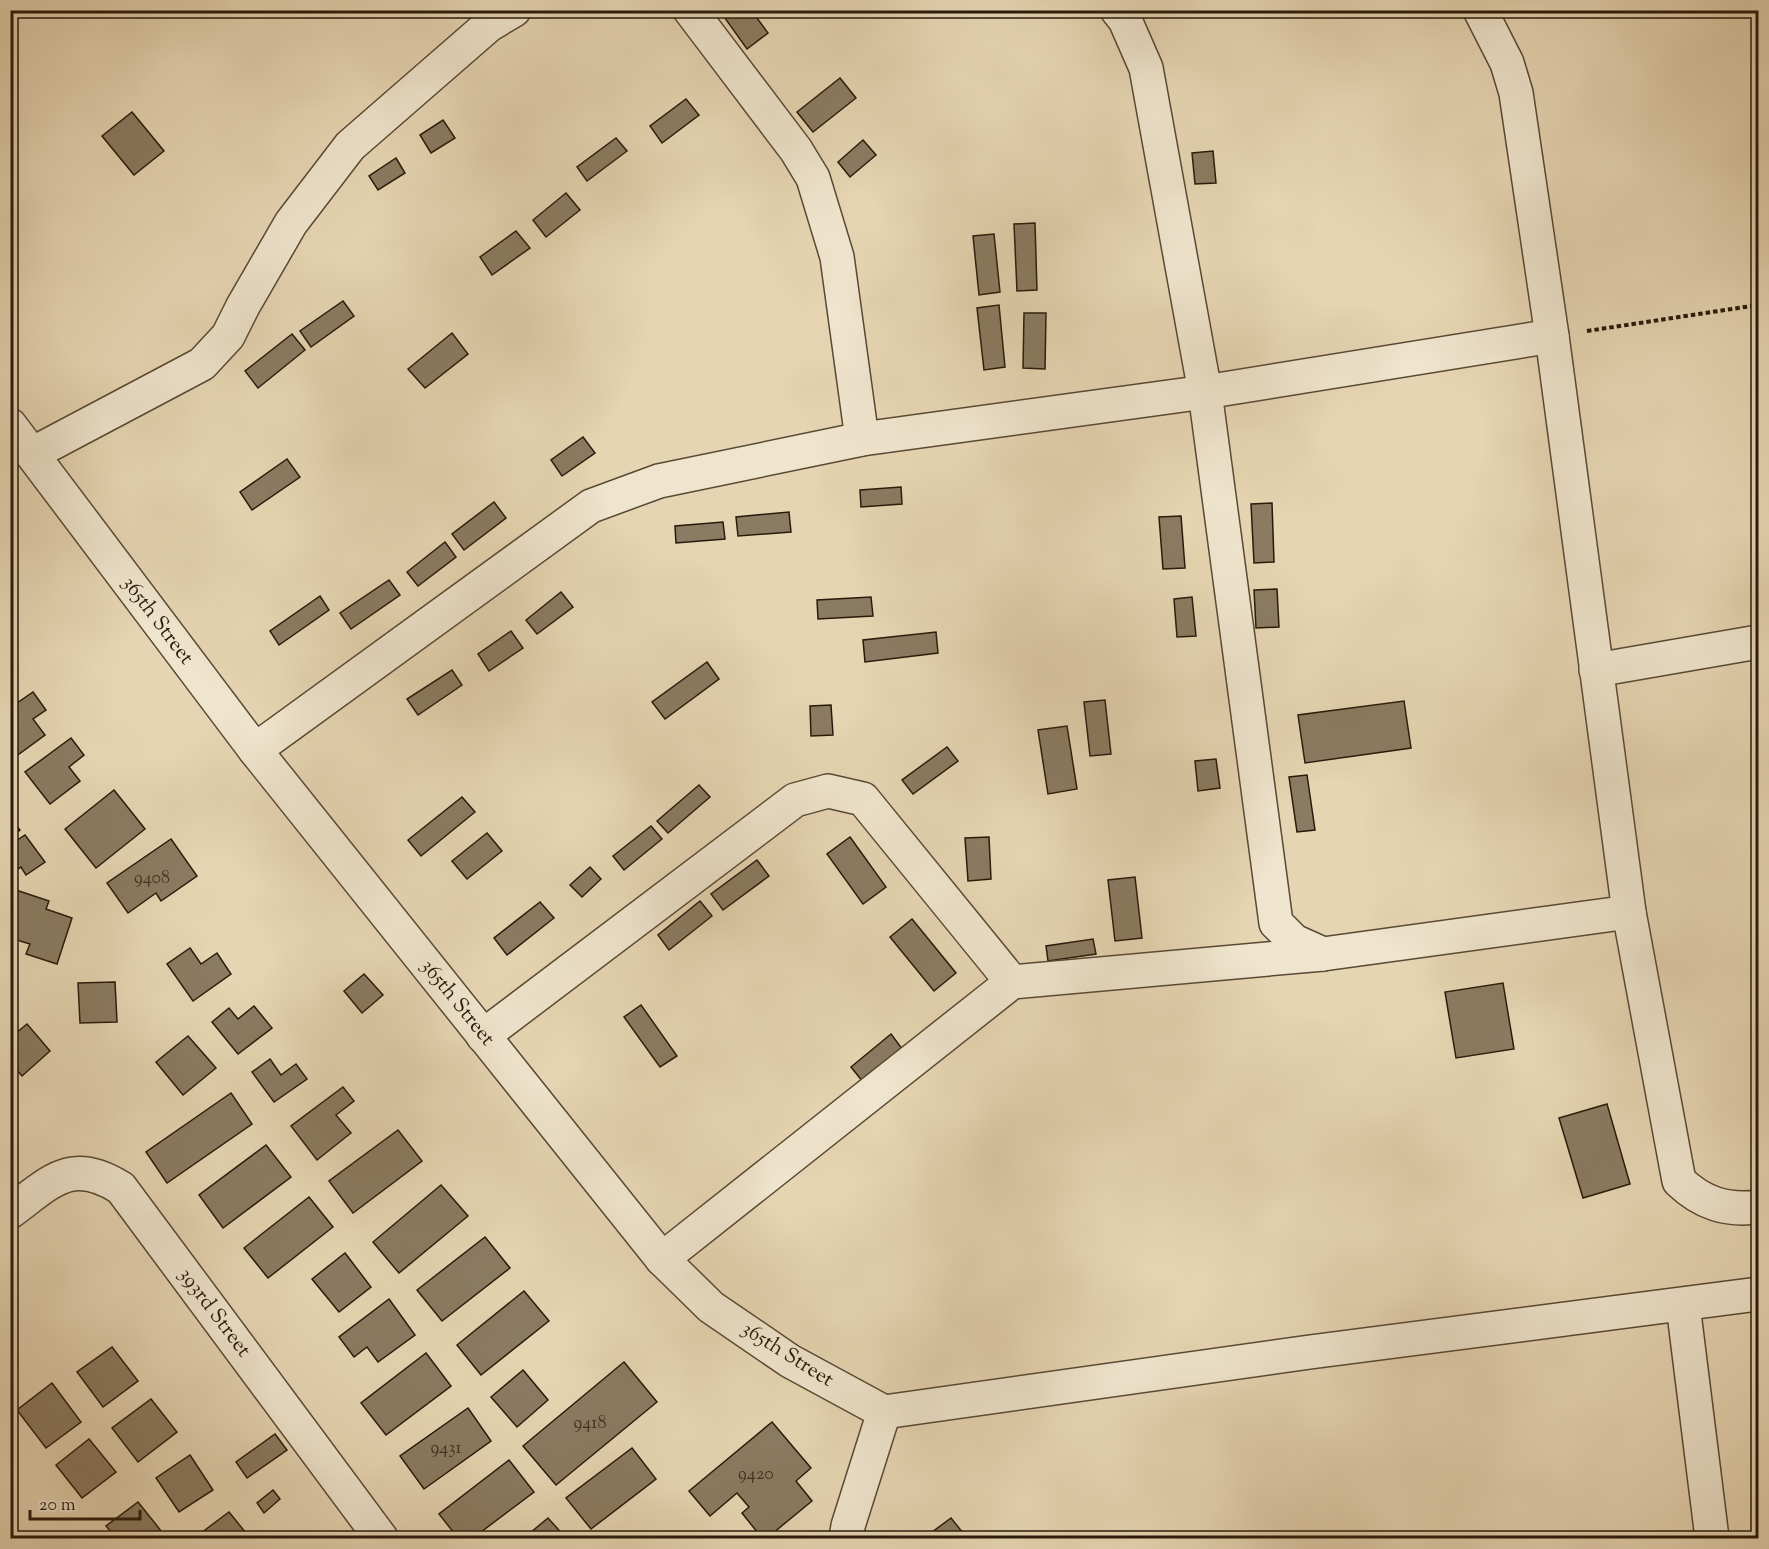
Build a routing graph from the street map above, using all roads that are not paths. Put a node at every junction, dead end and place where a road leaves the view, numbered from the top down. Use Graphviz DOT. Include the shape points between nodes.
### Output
graph roads {
  1 [pos="690,10"];
  2 [pos="1117,10"];
  3 [pos="1480,10"];
  4 [pos="494,15"];
  5 [pos="1552,336"];
  6 [pos="1205,392"];
  7 [pos="10,425"];
  8 [pos="862,439"];
  9 [pos="32,454"];
  10 [pos="1758,642"];
  11 [pos="1596,670"];
  12 [pos="255,750"];
  13 [pos="1629,912"];
  14 [pos="1323,954"];
  15 [pos="1012,982"];
  16 [pos="483,1036"];
  17 [pos="1758,1207"];
  18 [pos="10,1212"];
  19 [pos="662,1259"];
  20 [pos="1758,1294"];
  21 [pos="1683,1305"];
  22 [pos="884,1412"];
  23 [pos="381,1539"];
  24 [pos="846,1539"];
  25 [pos="1712,1539"];
  1 -- 8 [label="street" via="813,178 837,257"];
  2 -- 6 [label="street" via="1146,68"];
  3 -- 5 [label="street" via="1507,63 1516,93"];
  4 -- 9 [label="street" via="350,146 291,223 228,336 202,364"];
  5 -- 6 [label="street"];
  5 -- 11 [label="street"];
  6 -- 8 [label="street"];
  6 -- 14 [label="street" via="1276,923 1294,941"];
  7 -- 9 [label="street, 365th Street"];
  8 -- 12 [label="street" via="659,481 591,506"];
  9 -- 12 [label="street, 365th Street"];
  10 -- 11 [label="street"];
  11 -- 13 [label="street"];
  12 -- 16 [label="street, 365th Street"];
  13 -- 14 [label="street"];
  13 -- 17 [label="street" via="1679,1181 1694,1195 1710,1202 1729,1207"];
  14 -- 15 [label="street"];
  15 -- 16 [label="street" via="863,799 828,791 795,800"];
  15 -- 19 [label="street"];
  16 -- 19 [label="street, 365th Street"];
  18 -- 23 [label="street, 393rd Street" via="57,1177 75,1172 108,1180 121,1188"];
  19 -- 22 [label="street, 365th Street" via="711,1307 790,1362"];
  20 -- 21 [label="street"];
  21 -- 22 [label="street"];
  21 -- 25 [label="street"];
  22 -- 24 [label="street"];
}
